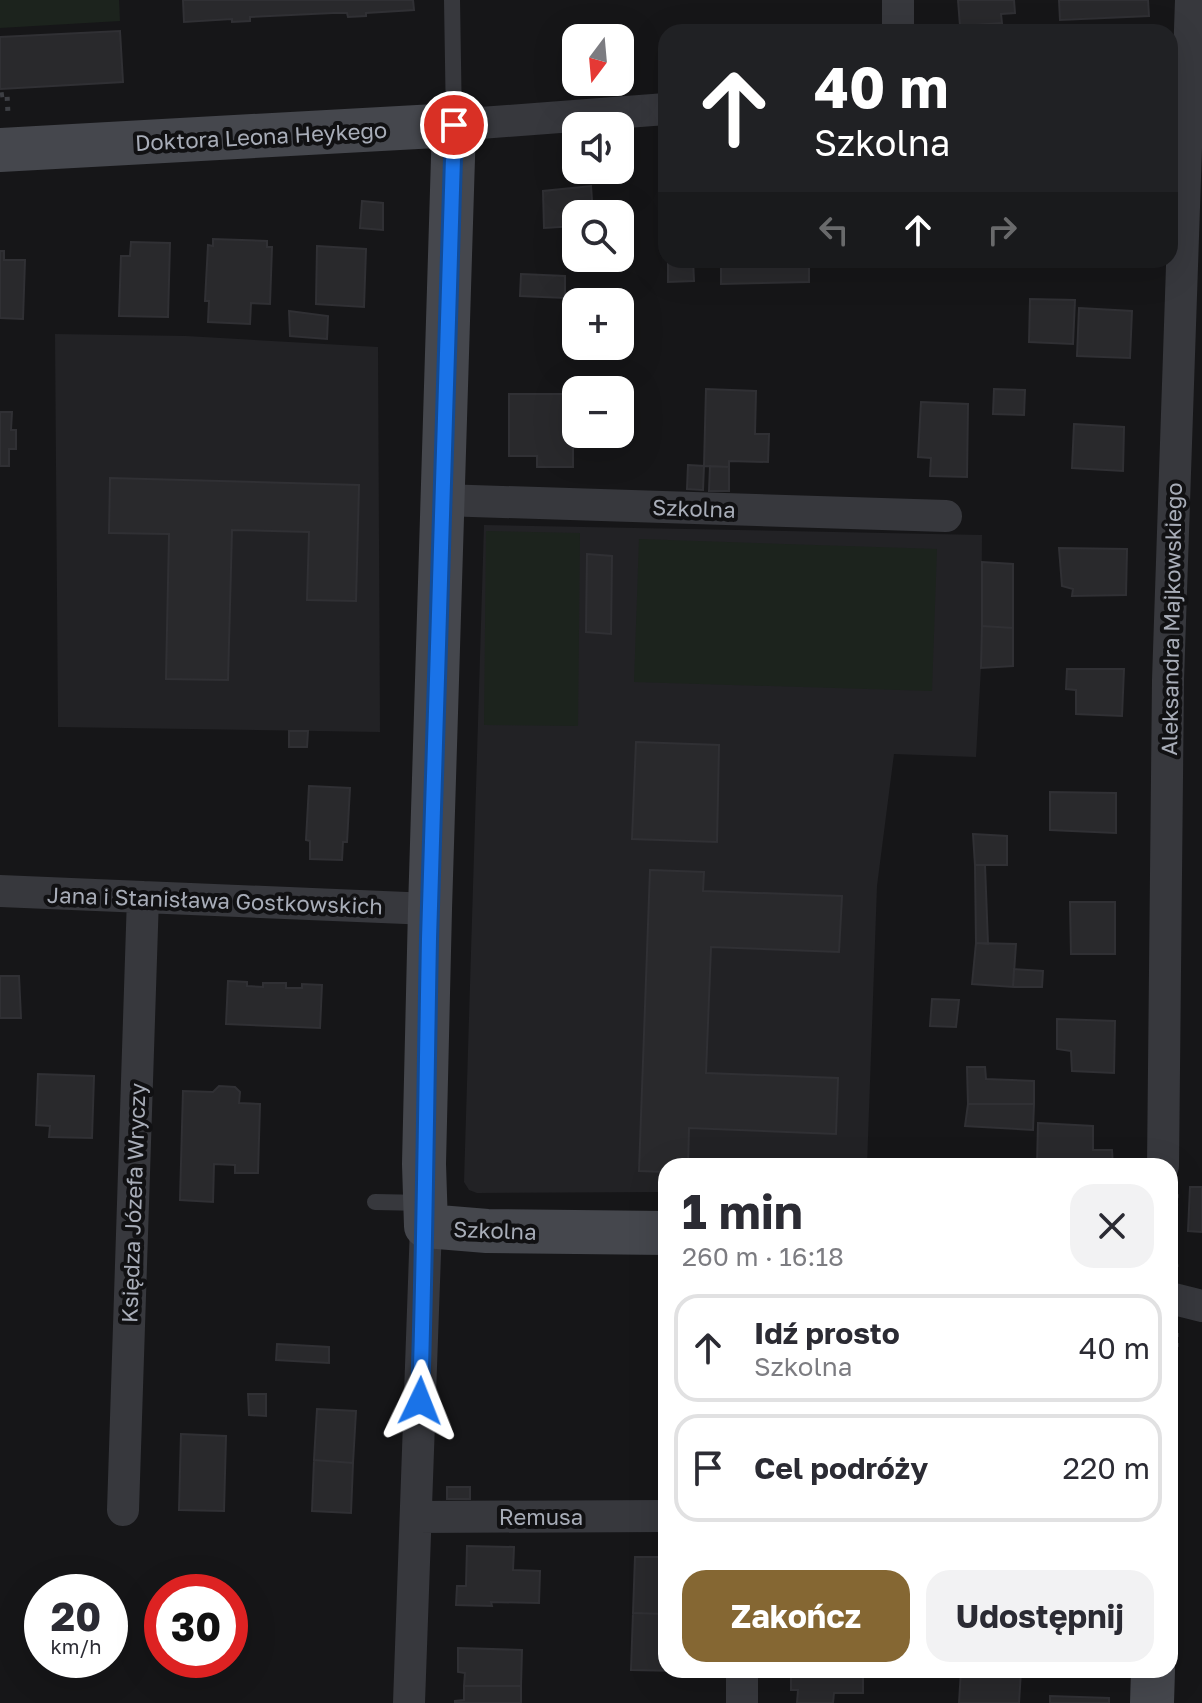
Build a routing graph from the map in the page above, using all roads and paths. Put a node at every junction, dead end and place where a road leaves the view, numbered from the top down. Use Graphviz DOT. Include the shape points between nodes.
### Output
graph roads {
  1 [pos="452,0"];
  2 [pos="898,0"];
  3 [pos="1191,0"];
  4 [pos="898,24"];
  5 [pos="1186,72"];
  6 [pos="0,95"];
  7 [pos="658,110"];
  8 [pos="454,125"];
  9 [pos="4,135"];
  10 [pos="442,500"];
  11 [pos="946,516"];
  12 [pos="0,891"];
  13 [pos="143,897"];
  14 [pos="430,909"];
  15 [pos="1163,1158"];
  16 [pos="375,1202"];
  17 [pos="425,1215"];
  18 [pos="658,1233"];
  19 [pos="1178,1300"];
  20 [pos="1202,1306"];
  21 [pos="123,1510"];
  22 [pos="658,1516"];
  23 [pos="416,1517"];
  24 [pos="742,1678"];
  25 [pos="1153,1678"];
  26 [pos="409,1703"];
  27 [pos="742,1703"];
  28 [pos="1152,1703"];
  1 -- 8 [label="lane"];
  2 -- 4 [label="street"];
  3 -- 5 [label="street, Aleksandra Majkowskiego"];
  5 -- 15 [label="street, Aleksandra Majkowskiego" via="1168,680"];
  6 -- 9 [label="path" via="7,94"];
  7 -- 8 [label="street, Doktora Leona Heykego"];
  8 -- 9 [label="street, Doktora Leona Heykego"];
  8 -- 10 [label="street, Szkolna"];
  10 -- 11 [label="street, Szkolna"];
  10 -- 14 [label="street, Szkolna"];
  12 -- 13 [label="street, Jana i Stanisława Gostkowskich"];
  13 -- 14 [label="street, Jana i Stanisława Gostkowskich"];
  13 -- 21 [label="street, Księdza Józefa Wryczy"];
  14 -- 17 [label="street, Szkolna"];
  16 -- 17 [label="lane"];
  17 -- 18 [label="street, Szkolna" via="487,1231"];
  17 -- 23 [label="street"];
  19 -- 20 [label="street"];
  22 -- 23 [label="street, Remusa"];
  23 -- 26 [label="street"];
  24 -- 27 [label="street"];
  25 -- 28 [label="street"];
}
